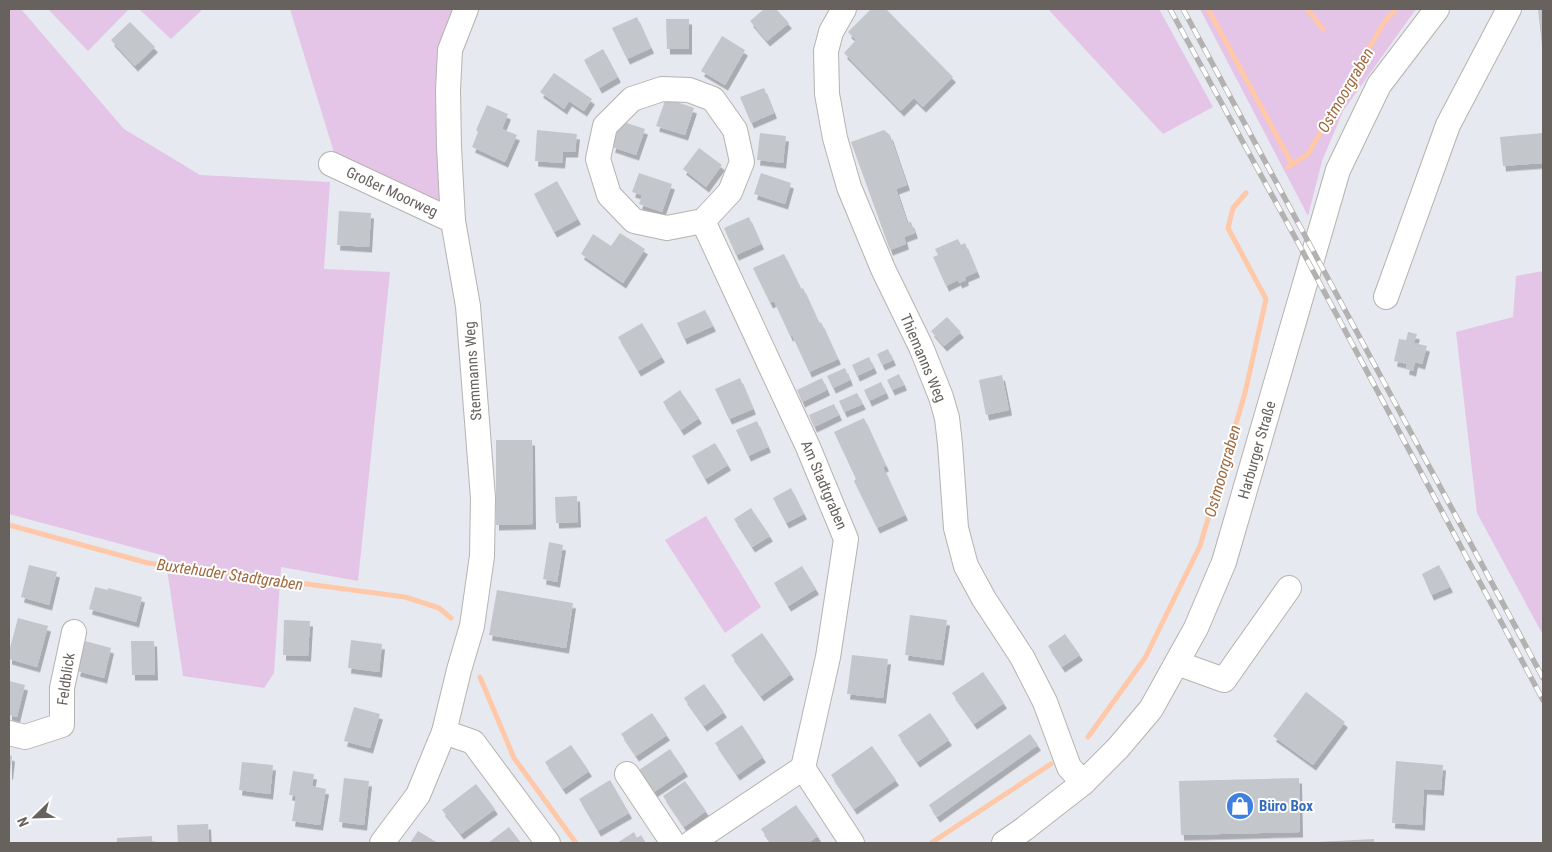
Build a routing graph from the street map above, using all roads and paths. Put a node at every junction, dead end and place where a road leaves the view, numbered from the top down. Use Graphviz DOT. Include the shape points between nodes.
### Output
graph roads {
  1 [pos="466,9"];
  2 [pos="844,9"];
  3 [pos="1437,9"];
  4 [pos="1508,9"];
  5 [pos="331,164"];
  6 [pos="454,221"];
  7 [pos="702,221"];
  8 [pos="1386,297"];
  9 [pos="1289,588"];
  10 [pos="74,632"];
  11 [pos="1177,663"];
  12 [pos="444,732"];
  13 [pos="9,733"];
  14 [pos="803,768"];
  15 [pos="627,774"];
  16 [pos="1082,783"];
  17 [pos="382,843"];
  18 [pos="548,843"];
  19 [pos="673,843"];
  20 [pos="691,843"];
  21 [pos="852,843"];
  22 [pos="1004,843"];
  1 -- 6 [label="street, Stemmanns Weg" via="450,50 449,147"];
  2 -- 16 [label="street, Thiemanns Weg" via="831,32 826,51 827,85 835,138 849,187 941,397 950,444 956,528 966,566 1022,657 1045,702 1070,767"];
  3 -- 11 [label="street, Harburger Straße" via="1379,84 1338,170 1224,562"];
  4 -- 8 [label="street" via="1448,125"];
  5 -- 6 [label="street, Großer Moorweg"];
  6 -- 12 [label="street, Stemmanns Weg" via="468,306 483,498 482,556 472,626"];
  7 -- 7 [label="street" via="730,192 742,162 736,130 713,99 689,90 662,89 632,99 605,126 598,160 609,196 634,221 667,228"];
  7 -- 14 [label="street, Am Stadtgraben" via="808,447 846,539 828,657"];
  9 -- 11 [label="street" via="1224,680"];
  10 -- 13 [label="street, Feldblick" via="62,688 62,725 25,737"];
  11 -- 16 [label="street, Harburger Straße" via="1151,709"];
  12 -- 17 [label="street, Stemmanns Weg" via="418,795"];
  12 -- 18 [label="street" via="473,742"];
  14 -- 20 [label="street"];
  14 -- 21 [label="street"];
  15 -- 19 [label="street"];
  16 -- 22 [label="street, Harburger Straße"];
}
